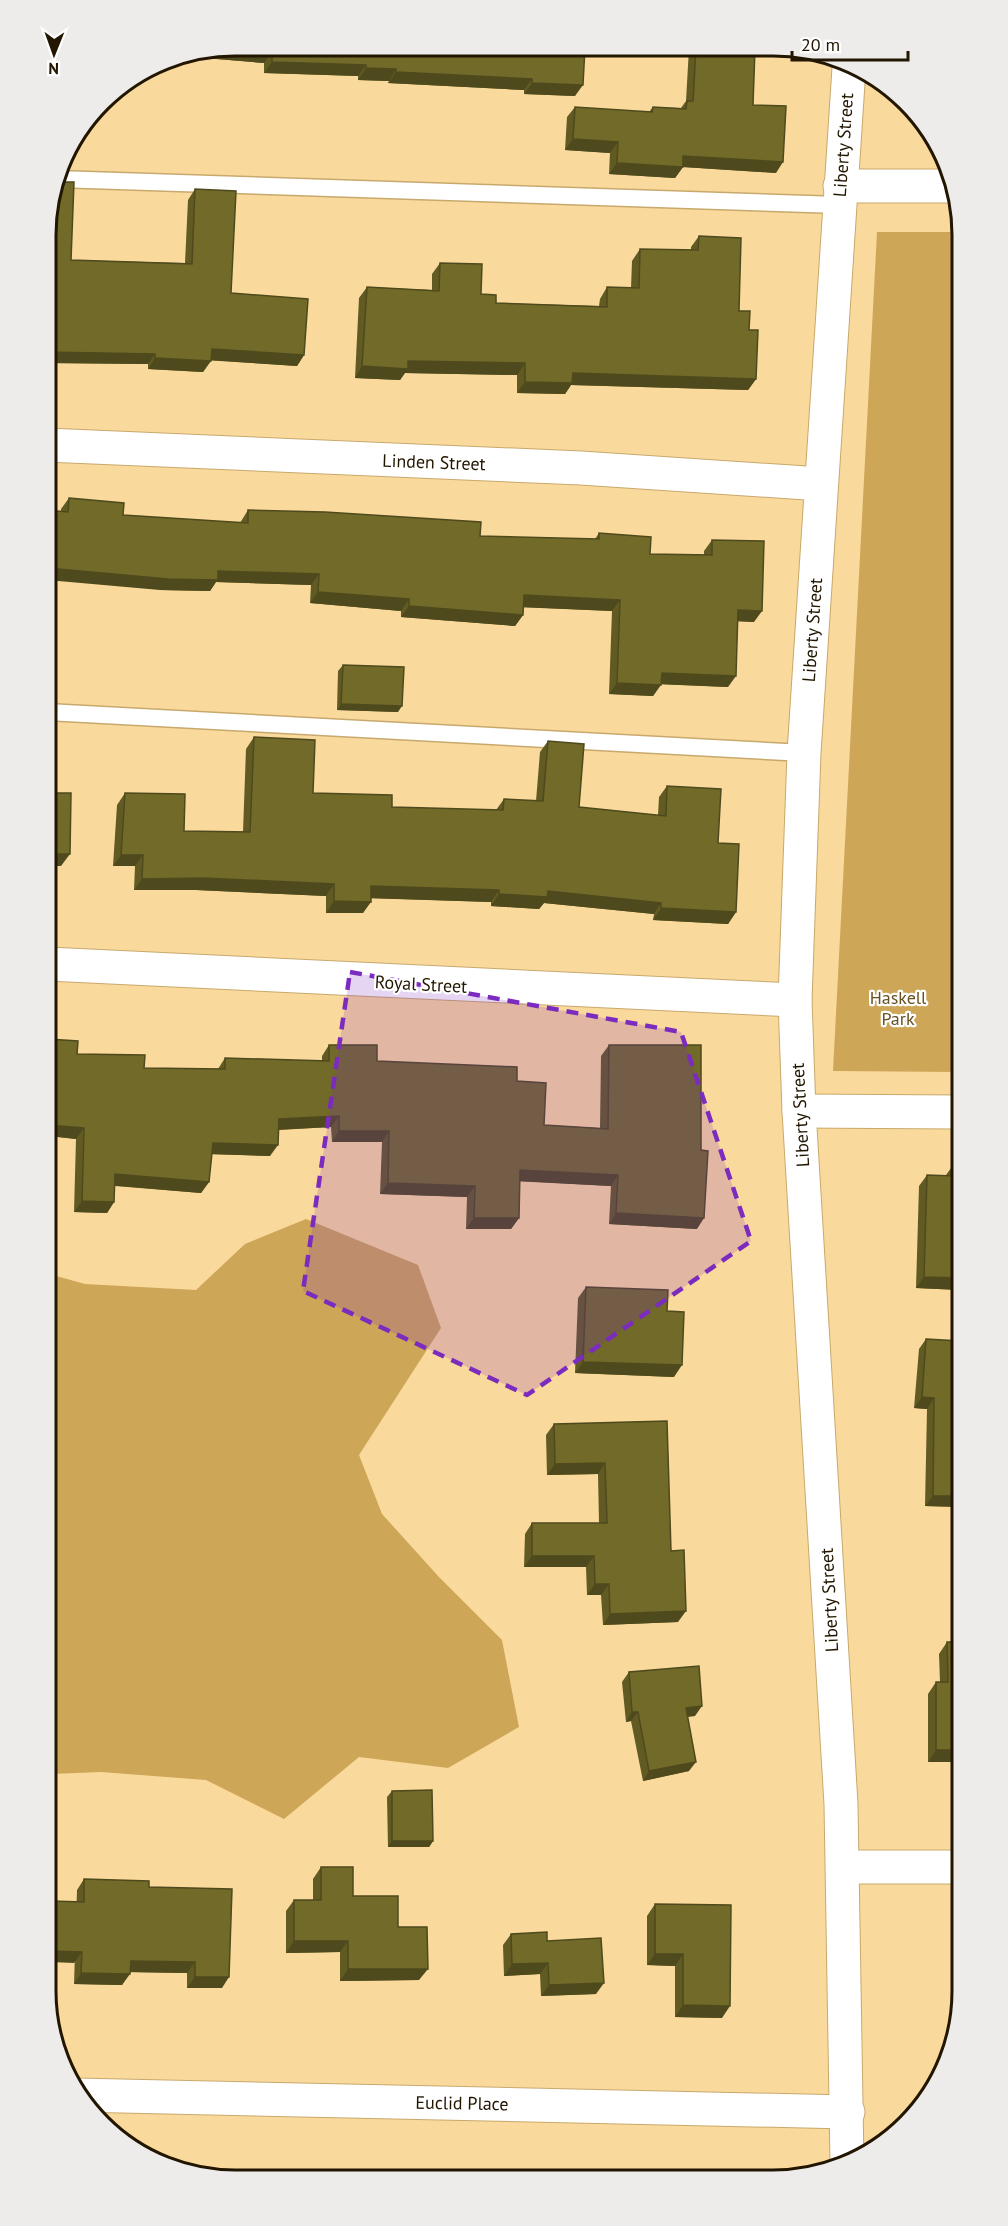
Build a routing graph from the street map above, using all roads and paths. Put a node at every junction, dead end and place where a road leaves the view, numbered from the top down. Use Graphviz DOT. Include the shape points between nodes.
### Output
graph roads {
  1 [pos="849,72"];
  2 [pos="65,178"];
  3 [pos="946,187"];
  4 [pos="840,195"];
  5 [pos="56,445"];
  6 [pos="821,484"];
  7 [pos="56,712"];
  8 [pos="804,753"];
  9 [pos="56,964"];
  10 [pos="795,1000"];
  11 [pos="799,1111"];
  12 [pos="952,1112"];
  13 [pos="843,1867"];
  14 [pos="952,1867"];
  15 [pos="89,2095"];
  16 [pos="848,2112"];
  17 [pos="853,2151"];
  1 -- 4 [label="street, Liberty Street"];
  2 -- 4 [label="lane"];
  3 -- 4 [label="street"];
  4 -- 6 [label="street, Liberty Street"];
  5 -- 6 [label="street, Linden Street" via="581,468"];
  6 -- 8 [label="street, Liberty Street"];
  7 -- 8 [label="lane"];
  8 -- 10 [label="street, Liberty Street"];
  9 -- 10 [label="street, Royal Street"];
  10 -- 11 [label="street, Liberty Street"];
  11 -- 12 [label="street"];
  11 -- 13 [label="street, Liberty Street"];
  13 -- 14 [label="street"];
  13 -- 16 [label="street, Liberty Street"];
  15 -- 16 [label="street, Euclid Place"];
  16 -- 17 [label="street, Liberty Street"];
}
